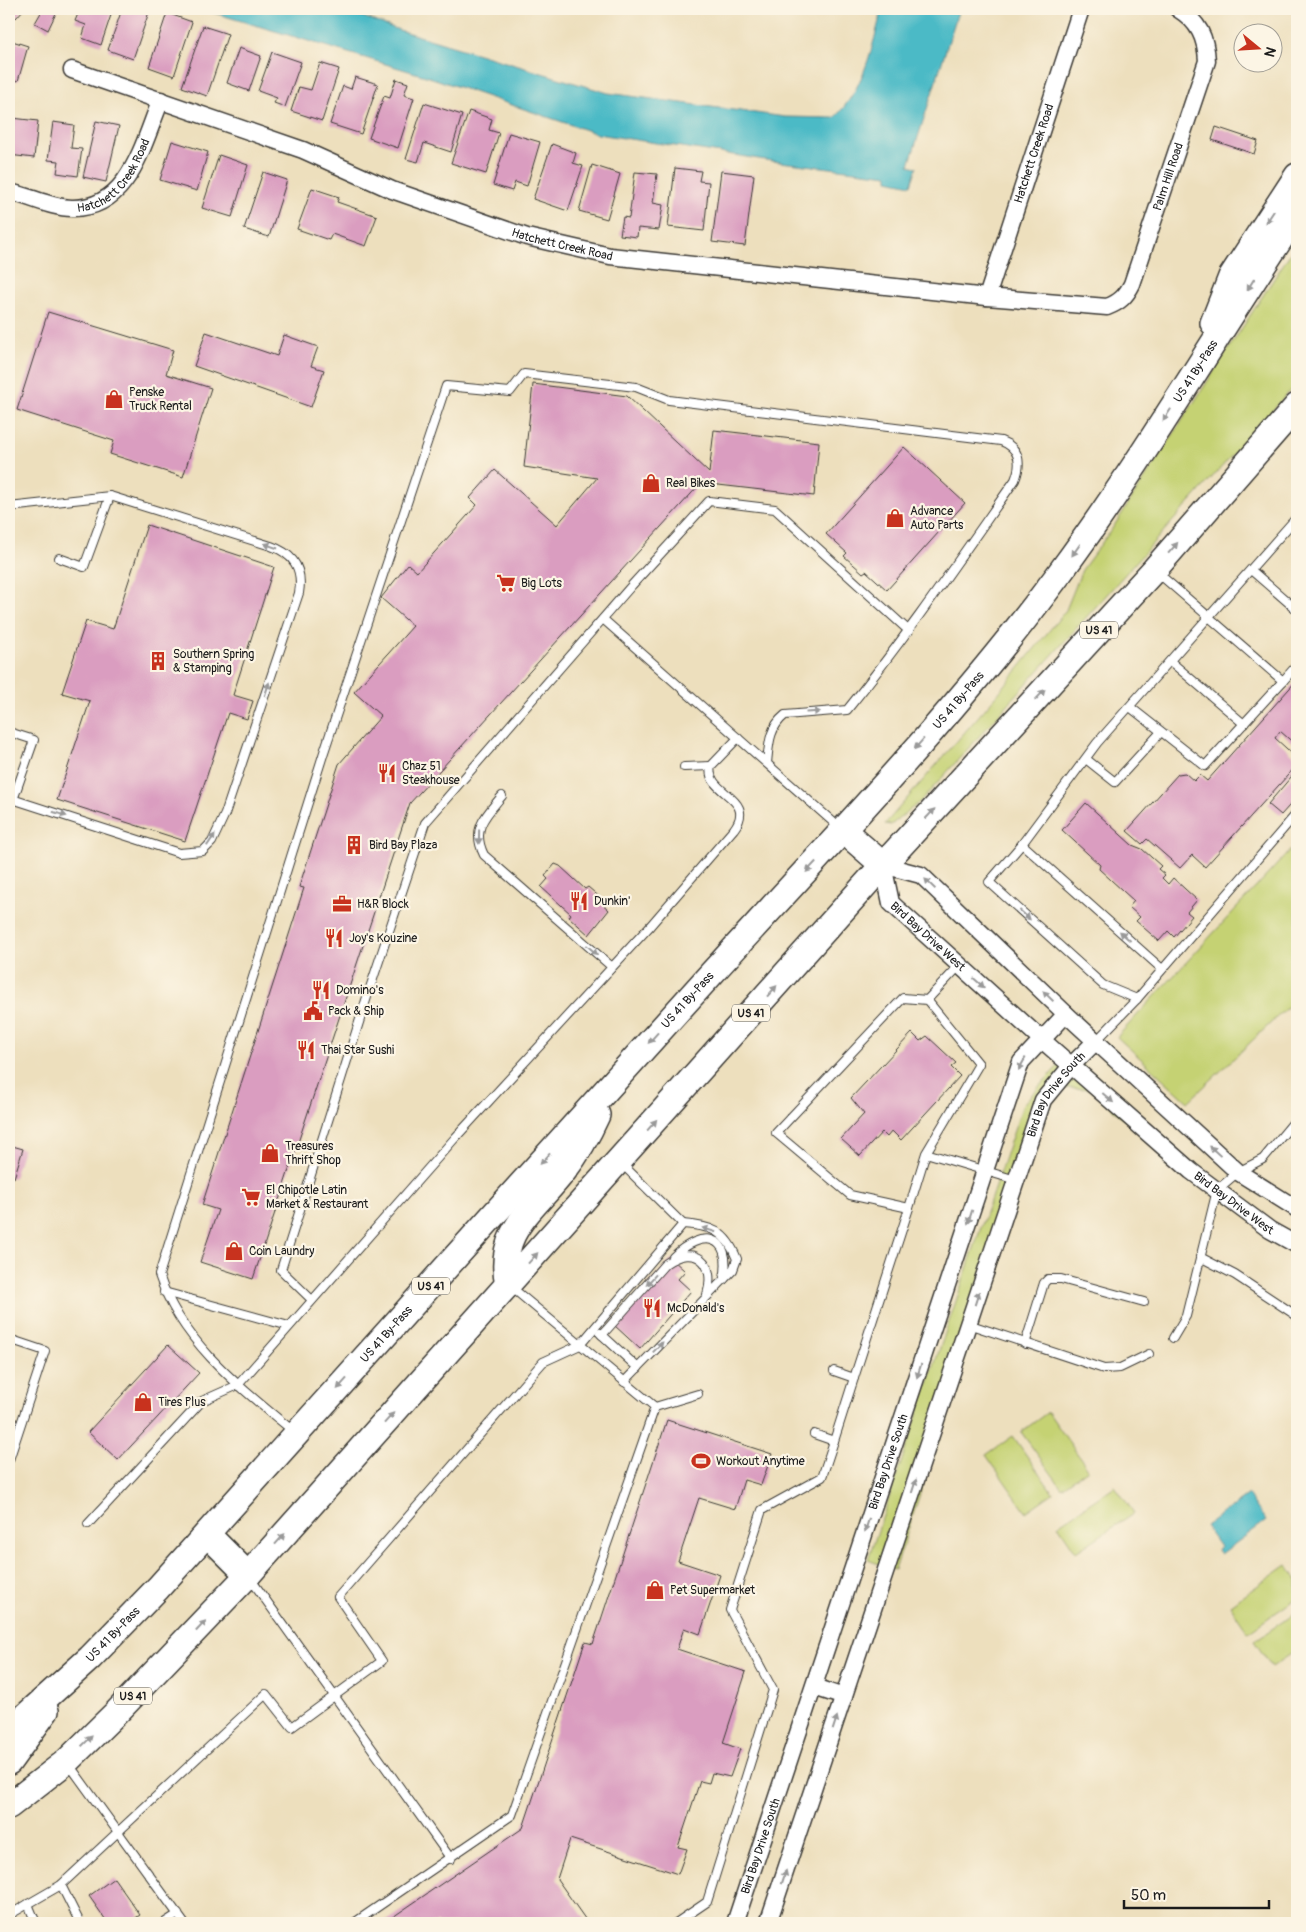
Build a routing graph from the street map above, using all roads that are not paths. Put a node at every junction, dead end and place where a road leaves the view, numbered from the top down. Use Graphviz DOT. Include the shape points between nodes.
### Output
graph roads {
  1 [pos="1080,9"];
  2 [pos="1178,9"];
  3 [pos="72,70"];
  4 [pos="161,100"];
  5 [pos="1297,176"];
  6 [pos="9,192"];
  7 [pos="1297,214"];
  8 [pos="987,297"];
  9 [pos="1107,307"];
  10 [pos="1194,375"];
  11 [pos="1297,406"];
  12 [pos="110,496"];
  13 [pos="9,507"];
  14 [pos="1297,517"];
  15 [pos="1291,524"];
  16 [pos="1297,530"];
  17 [pos="59,558"];
  18 [pos="1154,570"];
  19 [pos="1251,570"];
  20 [pos="1297,610"];
  21 [pos="1209,617"];
  22 [pos="603,619"];
  23 [pos="909,631"];
  24 [pos="1170,661"];
  25 [pos="1297,665"];
  26 [pos="1283,680"];
  27 [pos="1130,707"];
  28 [pos="1244,724"];
  29 [pos="9,732"];
  30 [pos="1161,732"];
  31 [pos="738,738"];
  32 [pos="1086,759"];
  33 [pos="767,763"];
  34 [pos="711,766"];
  35 [pos="684,767"];
  36 [pos="502,796"];
  37 [pos="11,799"];
  38 [pos="1297,813"];
  39 [pos="844,832"];
  40 [pos="1022,844"];
  41 [pos="883,865"];
  42 [pos="960,965"];
  43 [pos="612,967"];
  44 [pos="1162,969"];
  45 [pos="1136,999"];
  46 [pos="927,1000"];
  47 [pos="1066,1014"];
  48 [pos="1041,1039"];
  49 [pos="1096,1041"];
  50 [pos="1071,1066"];
  51 [pos="614,1082"];
  52 [pos="1297,1118"];
  53 [pos="926,1153"];
  54 [pos="620,1162"];
  55 [pos="985,1171"];
  56 [pos="1238,1172"];
  57 [pos="1016,1180"];
  58 [pos="1217,1190"];
  59 [pos="909,1208"];
  60 [pos="1297,1209"];
  61 [pos="683,1224"];
  62 [pos="1297,1245"];
  63 [pos="1200,1256"];
  64 [pos="665,1264"];
  65 [pos="724,1279"];
  66 [pos="508,1285"];
  67 [pos="164,1292"];
  68 [pos="706,1297"];
  69 [pos="312,1300"];
  70 [pos="1144,1302"];
  71 [pos="1297,1316"];
  72 [pos="968,1324"];
  73 [pos="289,1326"];
  74 [pos="595,1328"];
  75 [pos="602,1335"];
  76 [pos="1173,1338"];
  77 [pos="9,1339"];
  78 [pos="1025,1344"];
  79 [pos="580,1345"];
  80 [pos="1149,1354"];
  81 [pos="638,1368"];
  82 [pos="834,1371"];
  83 [pos="854,1378"];
  84 [pos="624,1382"];
  85 [pos="238,1385"];
  86 [pos="698,1394"];
  87 [pos="655,1407"];
  88 [pos="297,1434"];
  89 [pos="814,1434"];
  90 [pos="834,1441"];
  91 [pos="9,1460"];
  92 [pos="88,1524"];
  93 [pos="207,1534"];
  94 [pos="248,1575"];
  95 [pos="74,1673"];
  96 [pos="814,1686"];
  97 [pos="334,1696"];
  98 [pos="844,1697"];
  99 [pos="9,1731"];
  100 [pos="66,1760"];
  101 [pos="9,1762"];
  102 [pos="9,1806"];
  103 [pos="119,1832"];
  104 [pos="451,1859"];
  105 [pos="61,1885"];
  106 [pos="28,1904"];
  107 [pos="178,1914"];
  108 [pos="9,1915"];
  109 [pos="36,1923"];
  110 [pos="80,1923"];
  111 [pos="164,1923"];
  112 [pos="184,1923"];
  113 [pos="354,1923"];
  114 [pos="676,1923"];
  115 [pos="735,1923"];
  116 [pos="768,1923"];
  1 -- 8 [label="street, Hatchett Creek Road"];
  2 -- 9 [label="street, Palm Hill Road" via="1196,23 1203,35 1207,62 1136,275 1126,296"];
  3 -- 4 [label="street, Hatchett Creek Road"];
  4 -- 6 [label="street, Hatchett Creek Road" via="127,180 113,195 101,202 72,208"];
  4 -- 8 [label="street, Hatchett Creek Road" via="316,155 392,190 560,246 610,256"];
  5 -- 10 [label="main road, one-way" via="1231,277"];
  7 -- 10 [label="main road, US 41 By-Pass / US 41, one-way"];
  8 -- 9 [label="street, Hatchett Creek Road"];
  10 -- 39 [label="main road, US 41 By-Pass / US 41, one-way" via="1059,574"];
  18 -- 11 [label="main road, US 41, one-way"];
  12 -- 13 [label="lane"];
  12 -- 17 [label="lane" via="84,567"];
  37 -- 12 [label="lane, one-way" via="179,853 203,851 212,842 226,814 299,593 299,569 292,558 280,549"];
  14 -- 15 [label="lane"];
  15 -- 16 [label="lane"];
  15 -- 19 [label="lane"];
  18 -- 21 [label="lane"];
  41 -- 18 [label="main road, US 41, one-way"];
  19 -- 20 [label="lane"];
  19 -- 21 [label="lane"];
  21 -- 24 [label="lane"];
  21 -- 26 [label="lane"];
  22 -- 23 [label="lane" via="709,501 775,509"];
  22 -- 31 [label="lane"];
  22 -- 69 [label="lane" via="425,823 335,1094 281,1270"];
  33 -- 23 [label="lane, one-way" via="770,735 777,722 785,715 846,710"];
  23 -- 67 [label="lane" via="1015,480 1019,456 1007,443 669,400 636,387 524,374 510,392 446,386 324,752 159,1275"];
  24 -- 27 [label="lane"];
  24 -- 28 [label="lane"];
  25 -- 26 [label="lane"];
  26 -- 28 [label="lane"];
  27 -- 30 [label="lane"];
  27 -- 32 [label="lane"];
  28 -- 30 [label="lane" via="1205,766"];
  29 -- 37 [label="lane" via="34,740"];
  30 -- 32 [label="lane" via="1115,782"];
  31 -- 33 [label="lane"];
  31 -- 34 [label="lane"];
  32 -- 40 [label="lane"];
  33 -- 39 [label="lane"];
  34 -- 35 [label="lane"];
  34 -- 43 [label="lane" via="710,774 717,786 738,804 739,823"];
  36 -- 43 [label="lane, one-way" via="484,818 479,830 478,844 484,855"];
  38 -- 44 [label="lane"];
  39 -- 41 [label="main road"];
  39 -- 51 [label="main road, US 41 By-Pass / US 41, one-way"];
  44 -- 40 [label="lane, one-way"];
  40 -- 45 [label="lane, one-way" via="989,882 1103,985"];
  41 -- 42 [label="street, Bird Bay Drive West" via="891,903"];
  47 -- 41 [label="street, one-way" via="921,875"];
  54 -- 41 [label="main road, US 41, one-way"];
  42 -- 46 [label="lane"];
  42 -- 48 [label="street, Bird Bay Drive West, one-way"];
  43 -- 69 [label="lane" via="450,1143"];
  44 -- 45 [label="lane"];
  45 -- 49 [label="lane"];
  46 -- 53 [label="lane" via="979,1064"];
  46 -- 59 [label="lane" via="903,998 776,1133 850,1195"];
  47 -- 48 [label="street, Bird Bay Drive South"];
  47 -- 49 [label="street"];
  48 -- 50 [label="street, Bird Bay Drive West"];
  48 -- 55 [label="street, Bird Bay Drive South, one-way" via="1021,1062"];
  49 -- 50 [label="street, Bird Bay Drive South"];
  56 -- 49 [label="street, one-way"];
  50 -- 57 [label="street, Bird Bay Drive South" via="1042,1100"];
  50 -- 58 [label="street, Bird Bay Drive West, one-way"];
  51 -- 66 [label="main road" via="578,1150 511,1237 505,1253"];
  51 -- 88 [label="main road, US 41 By-Pass / US 41, one-way"];
  52 -- 56 [label="lane" via="1263,1159"];
  53 -- 55 [label="lane"];
  53 -- 59 [label="lane"];
  54 -- 61 [label="lane"];
  66 -- 54 [label="main road, US 41, one-way"];
  55 -- 57 [label="lane"];
  55 -- 96 [label="street, Bird Bay Drive South, one-way"];
  56 -- 58 [label="lane"];
  56 -- 60 [label="street"];
  72 -- 57 [label="street, Bird Bay Drive South, one-way"];
  58 -- 62 [label="street, Bird Bay Drive West" via="1270,1230"];
  58 -- 63 [label="lane"];
  59 -- 83 [label="lane"];
  65 -- 61 [label="lane, one-way" via="733,1270 737,1259 730,1242 711,1229"];
  61 -- 74 [label="lane"];
  63 -- 71 [label="lane"];
  63 -- 76 [label="lane" via="1186,1316"];
  64 -- 65 [label="lane" via="692,1242 702,1238 714,1241 726,1256"];
  64 -- 68 [label="lane" via="686,1254 695,1255 703,1261 709,1279"];
  64 -- 75 [label="lane, one-way"];
  65 -- 68 [label="lane"];
  66 -- 79 [label="lane"];
  94 -- 66 [label="main road, US 41, one-way"];
  67 -- 73 [label="lane"];
  67 -- 85 [label="lane" via="185,1329"];
  81 -- 68 [label="lane, one-way"];
  69 -- 73 [label="lane"];
  70 -- 78 [label="lane" via="1062,1279 1048,1279"];
  72 -- 78 [label="lane"];
  98 -- 72 [label="street, Bird Bay Drive South, one-way"];
  73 -- 85 [label="lane"];
  74 -- 75 [label="lane"];
  74 -- 79 [label="lane"];
  75 -- 81 [label="lane"];
  77 -- 91 [label="lane" via="45,1351"];
  78 -- 80 [label="lane" via="1104,1369 1120,1368"];
  79 -- 84 [label="lane"];
  79 -- 97 [label="lane" via="543,1362 338,1598 382,1661"];
  81 -- 84 [label="lane"];
  82 -- 83 [label="lane"];
  83 -- 90 [label="lane"];
  84 -- 87 [label="lane"];
  85 -- 88 [label="lane"];
  85 -- 92 [label="lane" via="202,1401"];
  86 -- 87 [label="lane"];
  87 -- 104 [label="lane" via="512,1815"];
  88 -- 93 [label="main road, US 41 By-Pass / US 41"];
  89 -- 90 [label="lane"];
  90 -- 114 [label="lane" via="822,1477 762,1510 730,1610 773,1690 707,1902"];
  93 -- 94 [label="main road"];
  93 -- 95 [label="main road, US 41 By-Pass / US 41"];
  94 -- 97 [label="lane"];
  100 -- 94 [label="main road, US 41, one-way" via="179,1650"];
  95 -- 99 [label="main road, US 41 By-Pass / US 41"];
  95 -- 101 [label="main road"];
  96 -- 98 [label="street"];
  96 -- 115 [label="street, Bird Bay Drive South"];
  97 -- 103 [label="lane" via="292,1726 266,1694"];
  97 -- 104 [label="lane"];
  116 -- 98 [label="street, Bird Bay Drive South, one-way"];
  100 -- 102 [label="main road, US 41"];
  100 -- 103 [label="lane"];
  103 -- 105 [label="lane"];
  103 -- 107 [label="lane"];
  104 -- 113 [label="lane"];
  105 -- 106 [label="lane"];
  105 -- 110 [label="lane"];
  106 -- 108 [label="lane"];
  106 -- 109 [label="lane"];
  107 -- 111 [label="lane"];
  107 -- 112 [label="lane"];
}
